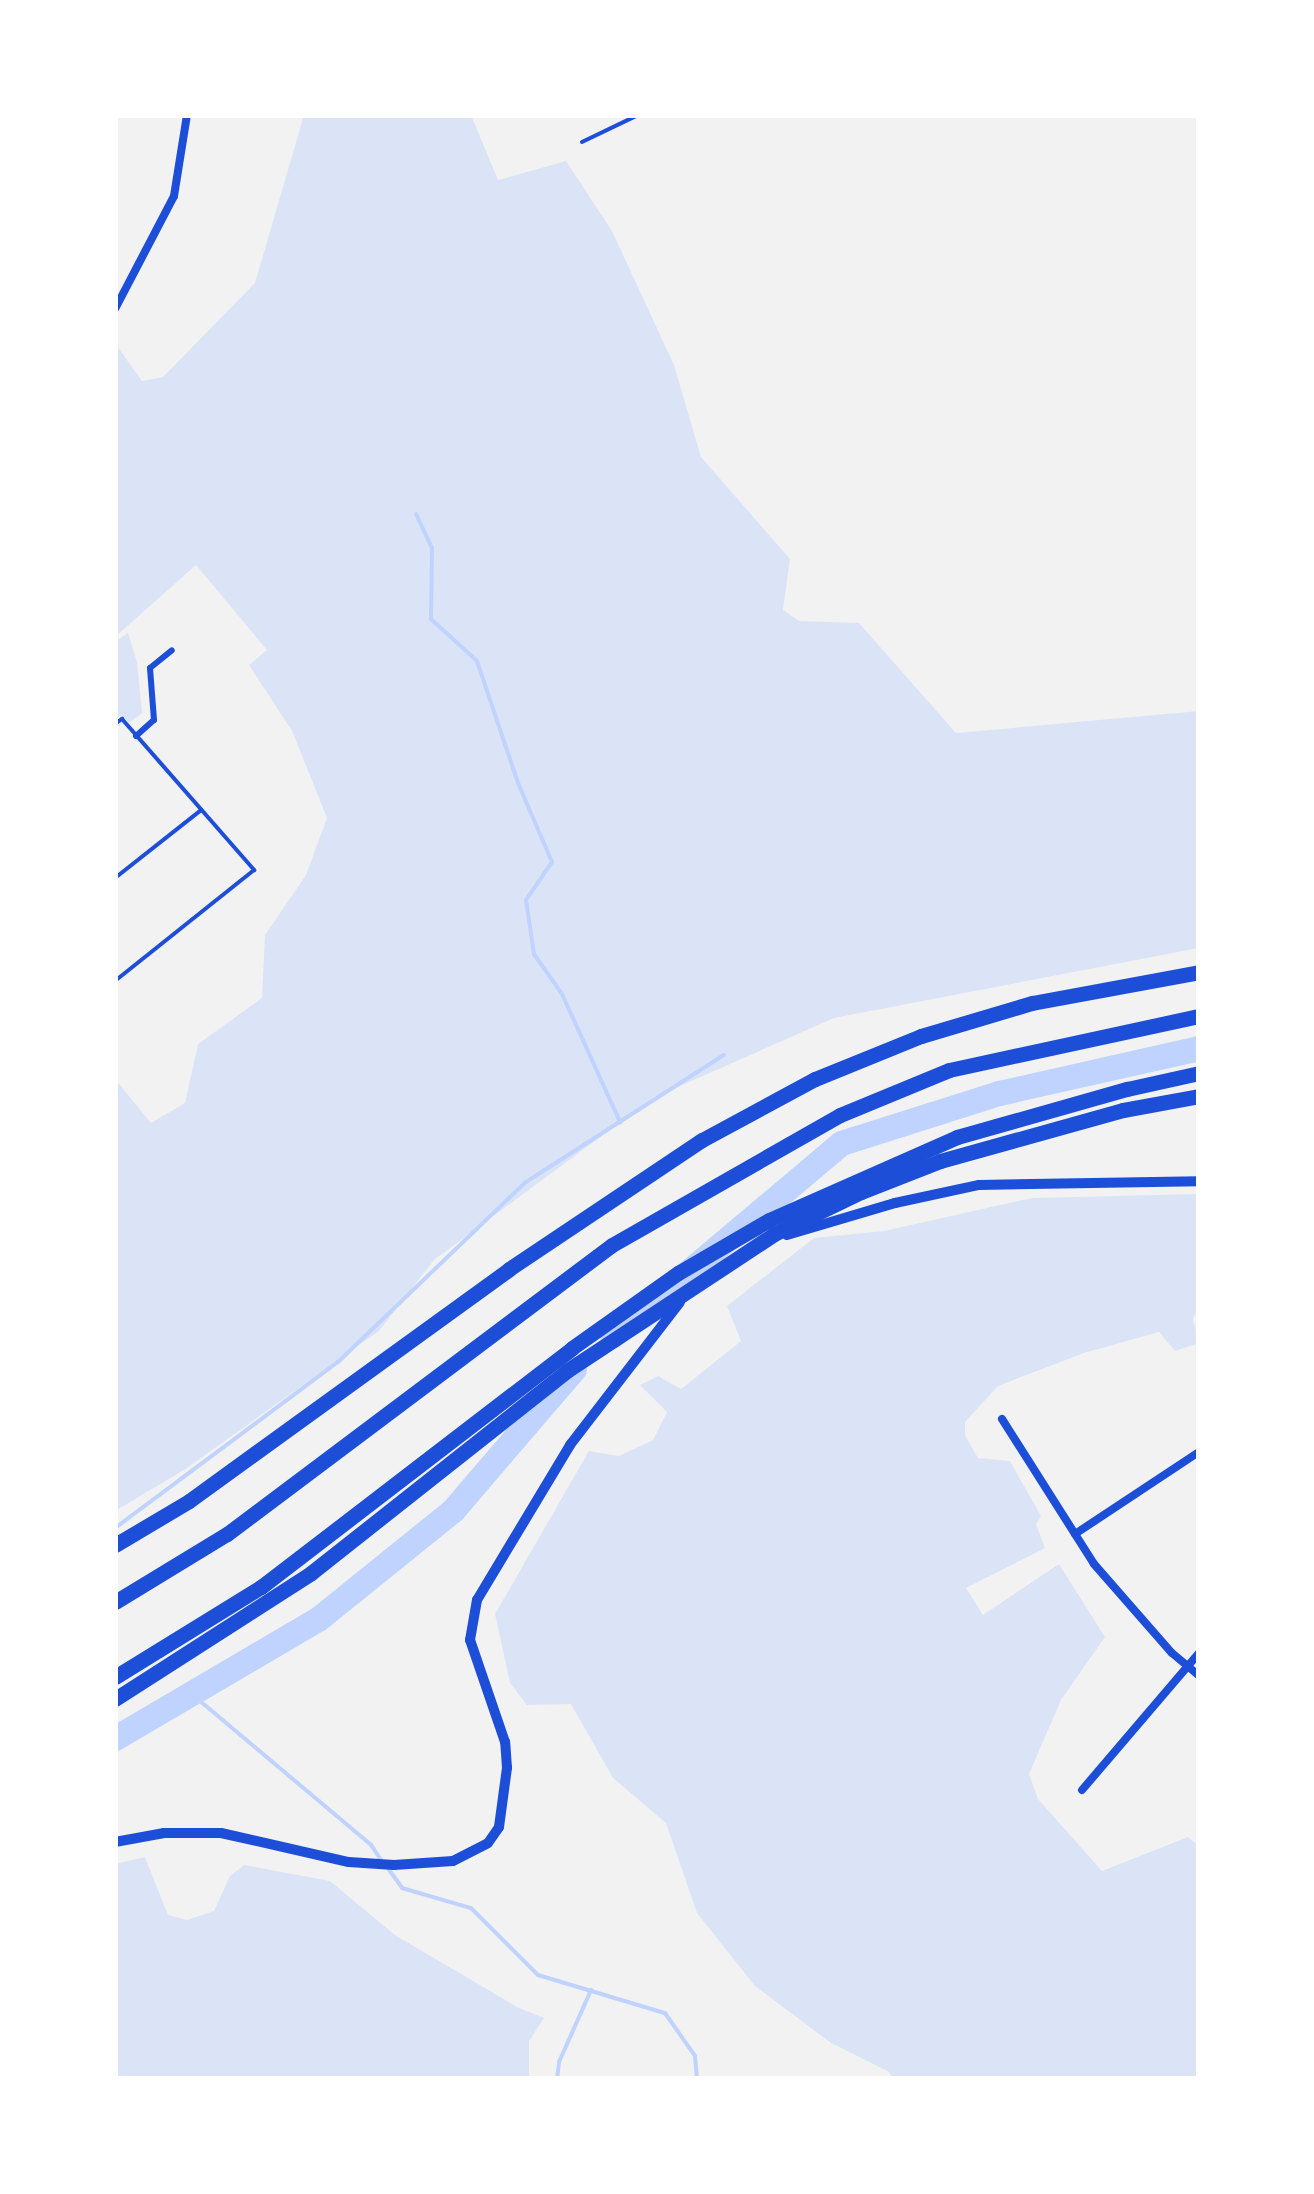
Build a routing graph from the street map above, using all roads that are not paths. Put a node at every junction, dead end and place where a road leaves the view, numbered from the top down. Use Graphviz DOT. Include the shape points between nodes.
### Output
graph roads {
  1 [pos="187,115"];
  2 [pos="638,115"];
  3 [pos="582,142"];
  4 [pos="115,310"];
  5 [pos="172,650"];
  6 [pos="115,724"];
  7 [pos="136,736"];
  8 [pos="201,810"];
  9 [pos="115,878"];
  10 [pos="1199,972"];
  11 [pos="115,981"];
  12 [pos="1199,1016"];
  13 [pos="1199,1073"];
  14 [pos="1199,1096"];
  15 [pos="1199,1181"];
  16 [pos="1002,1418"];
  17 [pos="1199,1452"];
  18 [pos="1075,1534"];
  19 [pos="115,1545"];
  20 [pos="115,1602"];
  21 [pos="1199,1653"];
  22 [pos="1187,1666"];
  23 [pos="1199,1676"];
  24 [pos="115,1677"];
  25 [pos="115,1699"];
  26 [pos="1082,1790"];
  27 [pos="115,1842"];
  1 -- 4 [label="street" via="174,196"];
  2 -- 3 [label="lane"];
  5 -- 7 [label="street" via="150,668 154,720"];
  6 -- 7 [label="lane" via="122,719"];
  7 -- 8 [label="lane"];
  8 -- 9 [label="lane"];
  8 -- 11 [label="lane" via="254,870"];
  10 -- 19 [label="highway" via="1032,1003 921,1036 815,1079 702,1140 605,1204 189,1501"];
  12 -- 20 [label="highway" via="949,1070 840,1115 612,1246 227,1534"];
  13 -- 24 [label="highway" via="957,1137 769,1220 678,1273 572,1348 261,1587"];
  14 -- 25 [label="highway" via="940,1161 774,1234 568,1370 312,1573"];
  15 -- 27 [label="street" via="1016,1182 935,1194 793,1232 692,1292 658,1325 570,1444 477,1600 470,1640 505,1742 504,1802 488,1842 453,1861 366,1865 221,1833 164,1832"];
  16 -- 18 [label="street"];
  17 -- 18 [label="street"];
  18 -- 22 [label="street" via="1132,1609"];
  21 -- 22 [label="street"];
  22 -- 23 [label="street"];
  22 -- 26 [label="street"];
}
